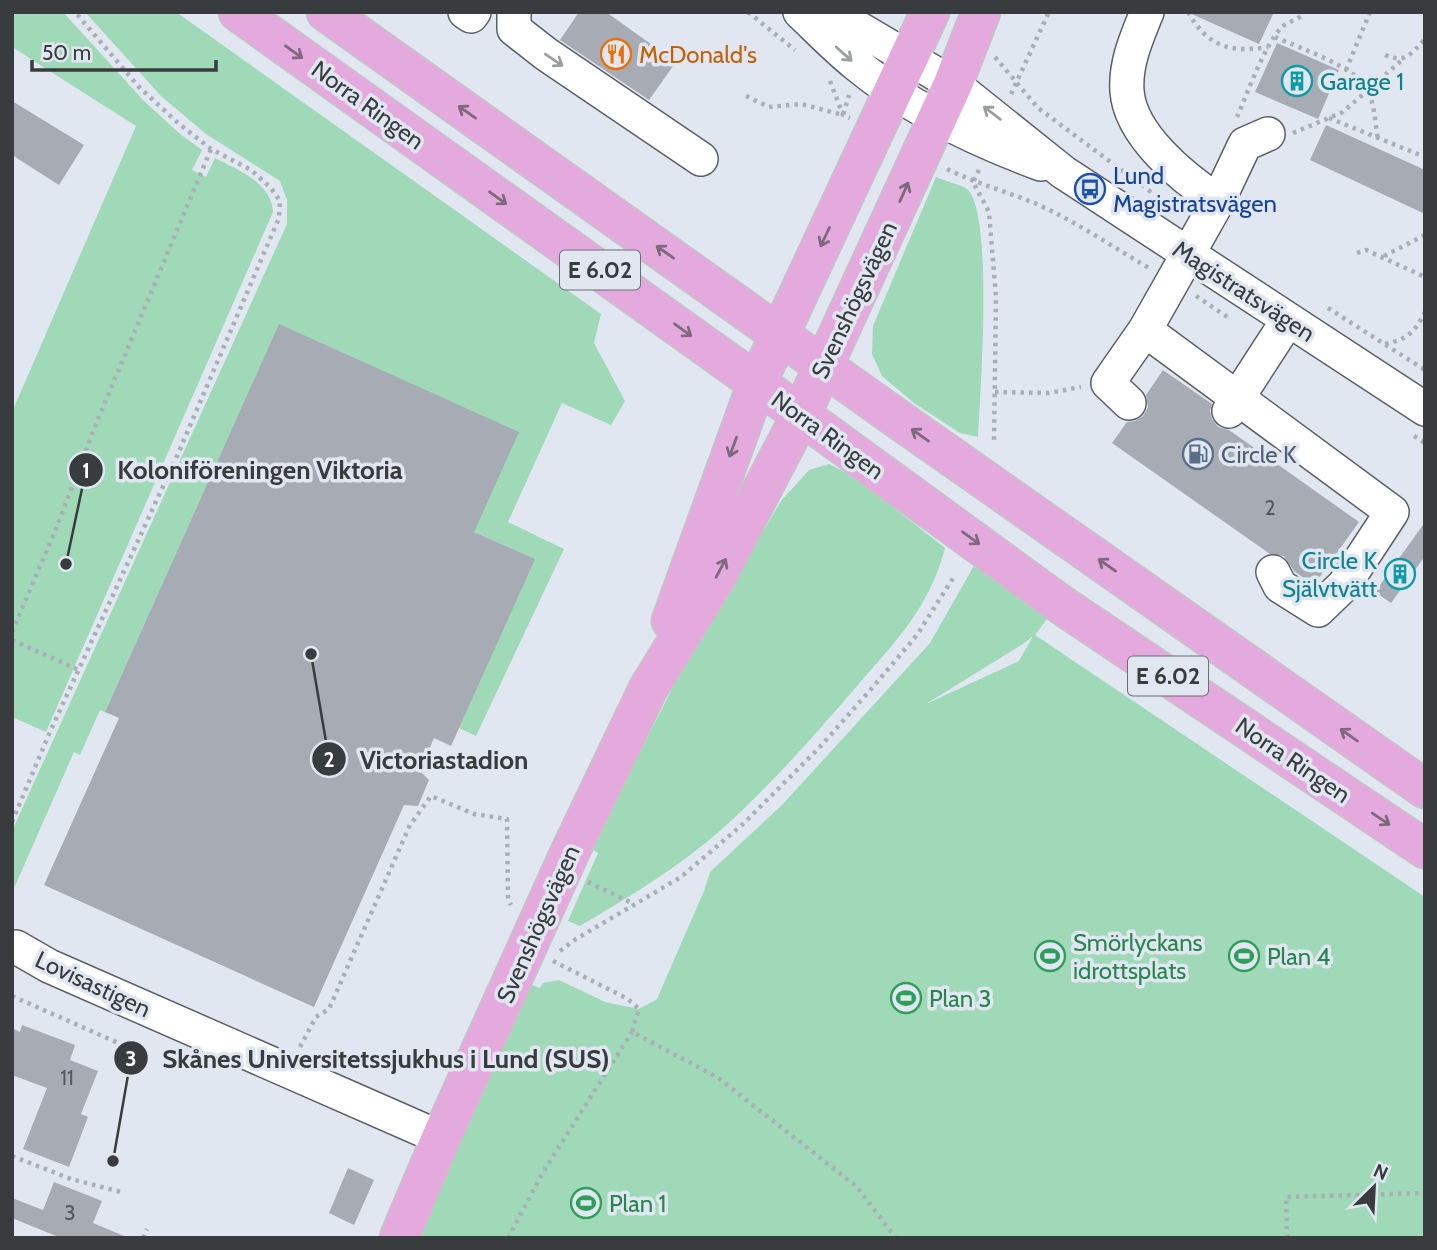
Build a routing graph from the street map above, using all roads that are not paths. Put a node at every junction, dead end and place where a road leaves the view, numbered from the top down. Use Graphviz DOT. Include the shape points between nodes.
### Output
graph roads {
  1 [pos="238,12"];
  2 [pos="326,12"];
  3 [pos="465,12"];
  4 [pos="474,12"];
  5 [pos="514,12"];
  6 [pos="800,12"];
  7 [pos="831,12"];
  8 [pos="930,12"];
  9 [pos="981,12"];
  10 [pos="1147,12"];
  11 [pos="899,74"];
  12 [pos="946,101"];
  13 [pos="1268,134"];
  14 [pos="701,159"];
  15 [pos="1063,172"];
  16 [pos="1218,201"];
  17 [pos="1188,255"];
  18 [pos="1288,320"];
  19 [pos="1145,330"];
  20 [pos="780,334"];
  21 [pos="824,365"];
  22 [pos="757,383"];
  23 [pos="1129,403"];
  24 [pos="1233,405"];
  25 [pos="1425,409"];
  26 [pos="800,415"];
  27 [pos="1273,572"];
  28 [pos="648,689"];
  29 [pos="1425,789"];
  30 [pos="1425,849"];
  31 [pos="16,947"];
  32 [pos="441,1138"];
  33 [pos="399,1238"];
  1 -- 22 [label="main road, Norra Ringen / E 6.02, one-way"];
  20 -- 2 [label="main road, Norra Ringen / E 6.02, one-way"];
  3 -- 4 [label="street" via="471,16"];
  5 -- 14 [label="street, one-way" via="514,29"];
  6 -- 11 [label="street, one-way" via="858,66"];
  7 -- 11 [label="street"];
  8 -- 11 [label="main road, Svenshögsvägen"];
  9 -- 12 [label="main road, Svenshögsvägen"];
  10 -- 16 [label="street" via="1128,65 1127,93 1135,119 1154,148"];
  11 -- 12 [label="street"];
  11 -- 20 [label="main road, Svenshögsvägen, one-way" via="858,123"];
  15 -- 12 [label="street, Magistratsvägen, one-way" via="1000,120"];
  12 -- 15 [label="street, Magistratsvägen" via="989,145"];
  21 -- 12 [label="main road, Svenshögsvägen, one-way"];
  13 -- 16 [label="street" via="1245,144"];
  15 -- 17 [label="street, Magistratsvägen"];
  16 -- 17 [label="street"];
  17 -- 18 [label="street, Magistratsvägen"];
  17 -- 19 [label="street"];
  18 -- 24 [label="street"];
  18 -- 25 [label="street, Magistratsvägen"];
  19 -- 23 [label="street" via="1108,383"];
  19 -- 24 [label="street"];
  20 -- 21 [label="main road, Norra Ringen / E 6.02"];
  20 -- 22 [label="main road, Svenshögsvägen"];
  21 -- 26 [label="main road, Svenshögsvägen"];
  29 -- 21 [label="main road, Norra Ringen / E 6.02, one-way"];
  22 -- 26 [label="main road, Norra Ringen / E 6.02"];
  22 -- 28 [label="main road, Svenshögsvägen, one-way"];
  24 -- 27 [label="street" via="1392,512 1344,585 1318,610 1280,586"];
  28 -- 26 [label="main road, Svenshögsvägen, one-way" via="716,578"];
  26 -- 30 [label="main road, Norra Ringen / E 6.02, one-way" via="1063,606"];
  28 -- 32 [label="main road, Svenshögsvägen" via="537,920"];
  31 -- 32 [label="street, Lovisastigen" via="49,966"];
  32 -- 33 [label="main road, Svenshögsvägen"];
}
